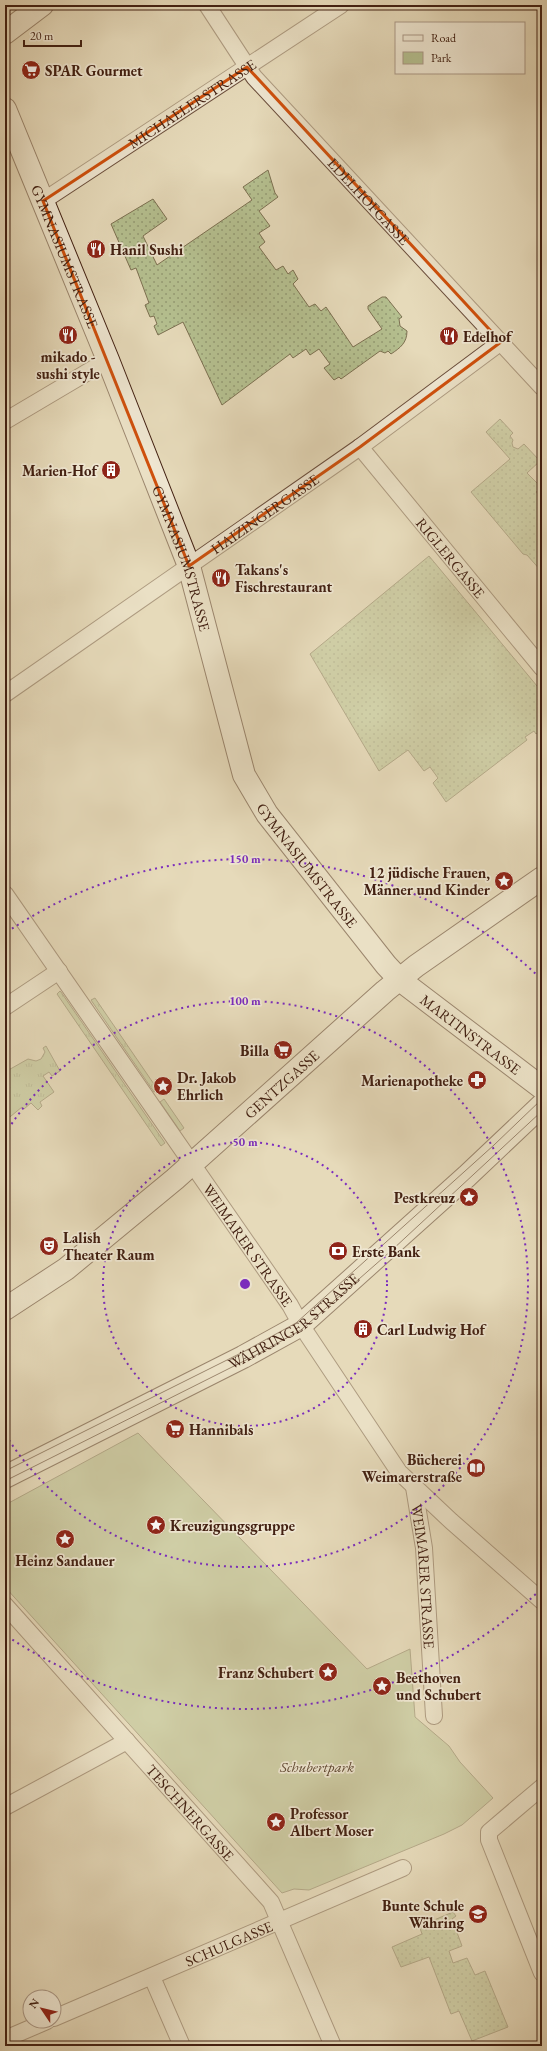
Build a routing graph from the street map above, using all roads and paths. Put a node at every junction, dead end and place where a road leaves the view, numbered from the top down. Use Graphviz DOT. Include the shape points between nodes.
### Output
graph roads {
  1 [pos="42,5"];
  2 [pos="207,5"];
  3 [pos="340,5"];
  4 [pos="5,33"];
  5 [pos="247,67"];
  6 [pos="5,109"];
  7 [pos="43,201"];
  8 [pos="501,342"];
  9 [pos="108,360"];
  10 [pos="542,387"];
  11 [pos="5,421"];
  12 [pos="360,447"];
  13 [pos="189,566"];
  14 [pos="542,668"];
  15 [pos="5,694"];
  16 [pos="542,878"];
  17 [pos="5,894"];
  18 [pos="58,971"];
  19 [pos="400,980"];
  20 [pos="5,1007"];
  21 [pos="542,1088"];
  22 [pos="542,1105"];
  23 [pos="192,1164"];
  24 [pos="5,1309"];
  25 [pos="301,1325"];
  26 [pos="5,1477"];
  27 [pos="414,1487"];
  28 [pos="542,1601"];
  29 [pos="5,1604"];
  30 [pos="434,1716"];
  31 [pos="127,1741"];
  32 [pos="542,1787"];
  33 [pos="5,1807"];
  34 [pos="403,1868"];
  35 [pos="280,1920"];
  36 [pos="542,1973"];
  37 [pos="152,1977"];
  38 [pos="62,2015"];
  39 [pos="28,2029"];
  40 [pos="5,2039"];
  41 [pos="182,2046"];
  42 [pos="333,2046"];
  1 -- 4 [label="main road"];
  2 -- 5 [label="street, EDELHOFGASSE"];
  3 -- 5 [label="street, MICHAELERSTRASSE"];
  5 -- 7 [label="street, MICHAELERSTRASSE"];
  5 -- 8 [label="street, EDELHOFGASSE"];
  6 -- 7 [label="main road, GYMNASIUMSTRASSE"];
  7 -- 9 [label="main road, GYMNASIUMSTRASSE"];
  8 -- 10 [label="street, EDELHOFGASSE"];
  8 -- 12 [label="street, HAIZINGERGASSE"];
  9 -- 11 [label="street"];
  9 -- 13 [label="main road, GYMNASIUMSTRASSE"];
  12 -- 13 [label="street, HAIZINGERGASSE"];
  12 -- 14 [label="street, RIGLERGASSE"];
  13 -- 15 [label="street, HAIZINGERGASSE"];
  13 -- 19 [label="main road, GYMNASIUMSTRASSE" via="244,774 267,814"];
  16 -- 19 [label="main road, GENTZGASSE"];
  17 -- 18 [label="street, WEIMARER STRASSE"];
  18 -- 20 [label="street"];
  18 -- 23 [label="street, WEIMARER STRASSE"];
  19 -- 21 [label="main road, MARTINSTRASSE"];
  19 -- 23 [label="main road, GENTZGASSE"];
  22 -- 25 [label="main road, WÄHRINGER STRASSE"];
  23 -- 24 [label="main road, GENTZGASSE" via="66,1270"];
  23 -- 25 [label="street, WEIMARER STRASSE" via="290,1305"];
  25 -- 26 [label="main road, WÄHRINGER STRASSE"];
  25 -- 27 [label="street, WEIMARER STRASSE" via="399,1472"];
  27 -- 28 [label="street"];
  27 -- 30 [label="street, WEIMARER STRASSE" via="424,1548"];
  29 -- 31 [label="street, TESCHNERGASSE"];
  31 -- 33 [label="street"];
  31 -- 35 [label="street, TESCHNERGASSE" via="271,1902"];
  32 -- 36 [label="street" via="489,1832 488,1840"];
  34 -- 35 [label="street, SCHULGASSE"];
  35 -- 37 [label="street, SCHULGASSE"];
  35 -- 42 [label="street, TESCHNERGASSE"];
  37 -- 38 [label="street, SCHULGASSE"];
  37 -- 41 [label="street"];
  39 -- 40 [label="street"];
}
